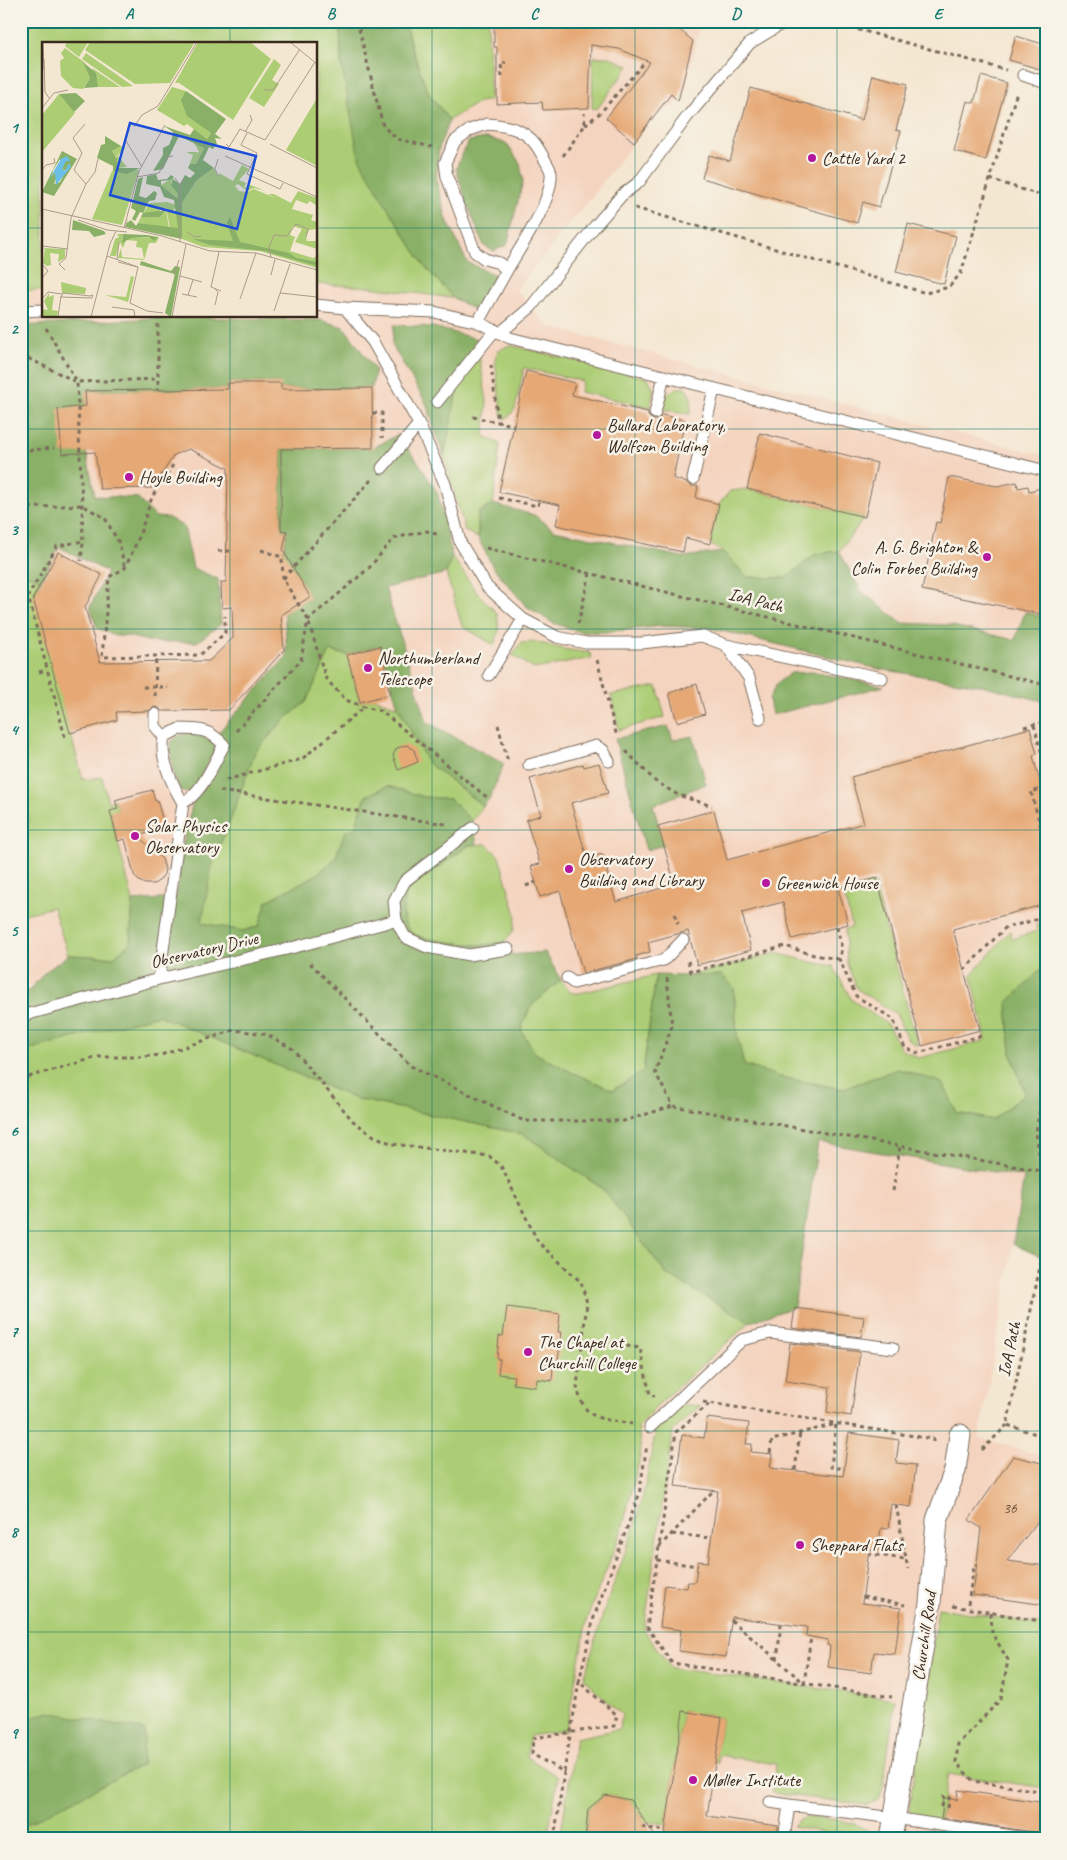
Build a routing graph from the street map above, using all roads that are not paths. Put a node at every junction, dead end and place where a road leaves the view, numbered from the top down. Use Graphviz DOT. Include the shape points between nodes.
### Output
graph roads {
  1 [pos="786,21"];
  2 [pos="1022,75"];
  3 [pos="1046,83"];
  4 [pos="507,270"];
  5 [pos="318,305"];
  6 [pos="345,308"];
  7 [pos="40,310"];
  8 [pos="21,311"];
  9 [pos="478,322"];
  10 [pos="498,331"];
  11 [pos="664,376"];
  12 [pos="714,389"];
  13 [pos="437,402"];
  14 [pos="655,414"];
  15 [pos="419,424"];
  16 [pos="382,468"];
  17 [pos="1046,471"];
  18 [pos="693,479"];
  19 [pos="523,619"];
  20 [pos="726,645"];
  21 [pos="489,675"];
  22 [pos="882,678"];
  23 [pos="155,714"];
  24 [pos="760,718"];
  25 [pos="164,737"];
  26 [pos="609,761"];
  27 [pos="529,765"];
  28 [pos="183,803"];
  29 [pos="473,828"];
  30 [pos="396,920"];
  31 [pos="682,940"];
  32 [pos="508,950"];
  33 [pos="567,978"];
  34 [pos="159,979"];
  35 [pos="21,1016"];
  36 [pos="893,1348"];
  37 [pos="650,1427"];
  38 [pos="960,1435"];
  39 [pos="770,1802"];
  40 [pos="789,1805"];
  41 [pos="894,1818"];
  42 [pos="784,1839"];
  43 [pos="891,1839"];
  44 [pos="1032,1839"];
  1 -- 10 [label="lane" via="750,43 687,117 639,182 615,202 531,307"];
  2 -- 3 [label="lane"];
  4 -- 4 [label="lane" via="547,200 551,172 535,141 519,130 487,124 470,130 455,141 445,163 447,177 475,252"];
  4 -- 9 [label="lane"];
  5 -- 6 [label="lane"];
  6 -- 9 [label="lane" via="434,312"];
  6 -- 15 [label="lane" via="373,342"];
  7 -- 8 [label="lane"];
  9 -- 10 [label="lane"];
  10 -- 11 [label="lane" via="510,338"];
  10 -- 13 [label="lane"];
  11 -- 12 [label="lane"];
  11 -- 14 [label="lane"];
  12 -- 17 [label="lane"];
  12 -- 18 [label="lane"];
  15 -- 16 [label="lane"];
  15 -- 19 [label="lane" via="445,484 460,542 487,587"];
  19 -- 20 [label="lane" via="557,637 586,643 642,643 702,636"];
  19 -- 21 [label="lane"];
  20 -- 22 [label="lane"];
  20 -- 24 [label="lane" via="749,678"];
  23 -- 25 [label="lane" via="156,726"];
  25 -- 28 [label="lane" via="162,744 171,784"];
  25 -- 28 [label="lane" via="179,729 197,729 213,734 224,745 192,798"];
  26 -- 27 [label="lane" via="603,750 596,746"];
  28 -- 34 [label="lane"];
  29 -- 30 [label="lane" via="405,881 394,901"];
  30 -- 32 [label="lane" via="405,937 427,947 469,955"];
  30 -- 34 [label="lane, Observatory Drive"];
  31 -- 33 [label="lane" via="664,960 574,983"];
  34 -- 35 [label="lane, Observatory Drive"];
  36 -- 37 [label="lane" via="770,1333 742,1340"];
  38 -- 41 [label="street, Churchill Road" via="955,1470 937,1520 920,1604 914,1701"];
  39 -- 40 [label="lane"];
  40 -- 41 [label="lane"];
  40 -- 42 [label="lane"];
  41 -- 43 [label="street, Churchill Road"];
  41 -- 44 [label="lane"];
}
